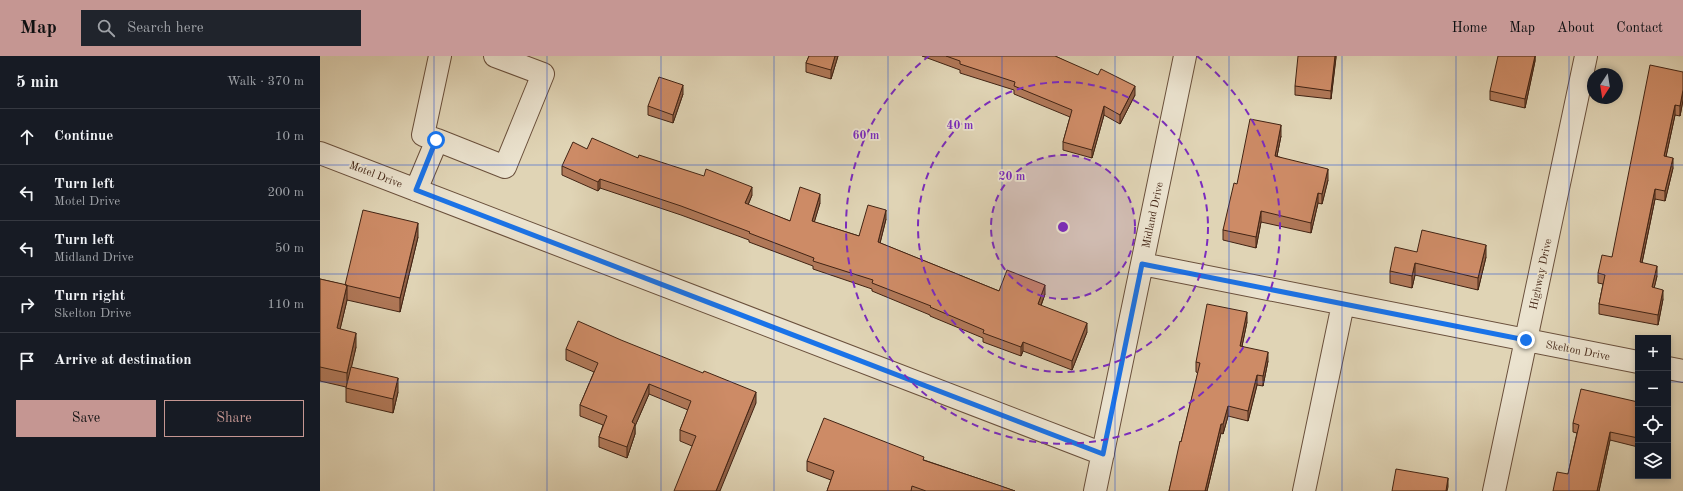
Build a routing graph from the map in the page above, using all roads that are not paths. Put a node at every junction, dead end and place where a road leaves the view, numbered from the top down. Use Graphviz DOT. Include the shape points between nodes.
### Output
graph roads {
  1 [pos="440,56"];
  2 [pos="495,56"];
  3 [pos="1185,56"];
  4 [pos="1586,56"];
  5 [pos="436,140"];
  6 [pos="320,153"];
  7 [pos="416,190"];
  8 [pos="1142,264"];
  9 [pos="1343,304"];
  10 [pos="1526,340"];
  11 [pos="1635,361"];
  12 [pos="1671,369"];
  13 [pos="1683,371"];
  14 [pos="1103,454"];
  15 [pos="1095,491"];
  16 [pos="1304,491"];
  17 [pos="1494,491"];
  1 -- 5 [label="street" via="423,134"];
  2 -- 5 [label="street" via="543,74 505,167"];
  3 -- 8 [label="street, Midland Drive"];
  4 -- 10 [label="street, Highway Drive"];
  5 -- 7 [label="street"];
  6 -- 7 [label="street, Motel Drive"];
  7 -- 14 [label="street, Motel Drive"];
  8 -- 9 [label="street, Skelton Drive"];
  8 -- 14 [label="street, Midland Drive"];
  9 -- 10 [label="street, Skelton Drive"];
  9 -- 16 [label="street"];
  10 -- 11 [label="street, Skelton Drive"];
  10 -- 17 [label="street, Highway Drive"];
  12 -- 13 [label="street"];
  14 -- 15 [label="street, Midland Drive"];
}
